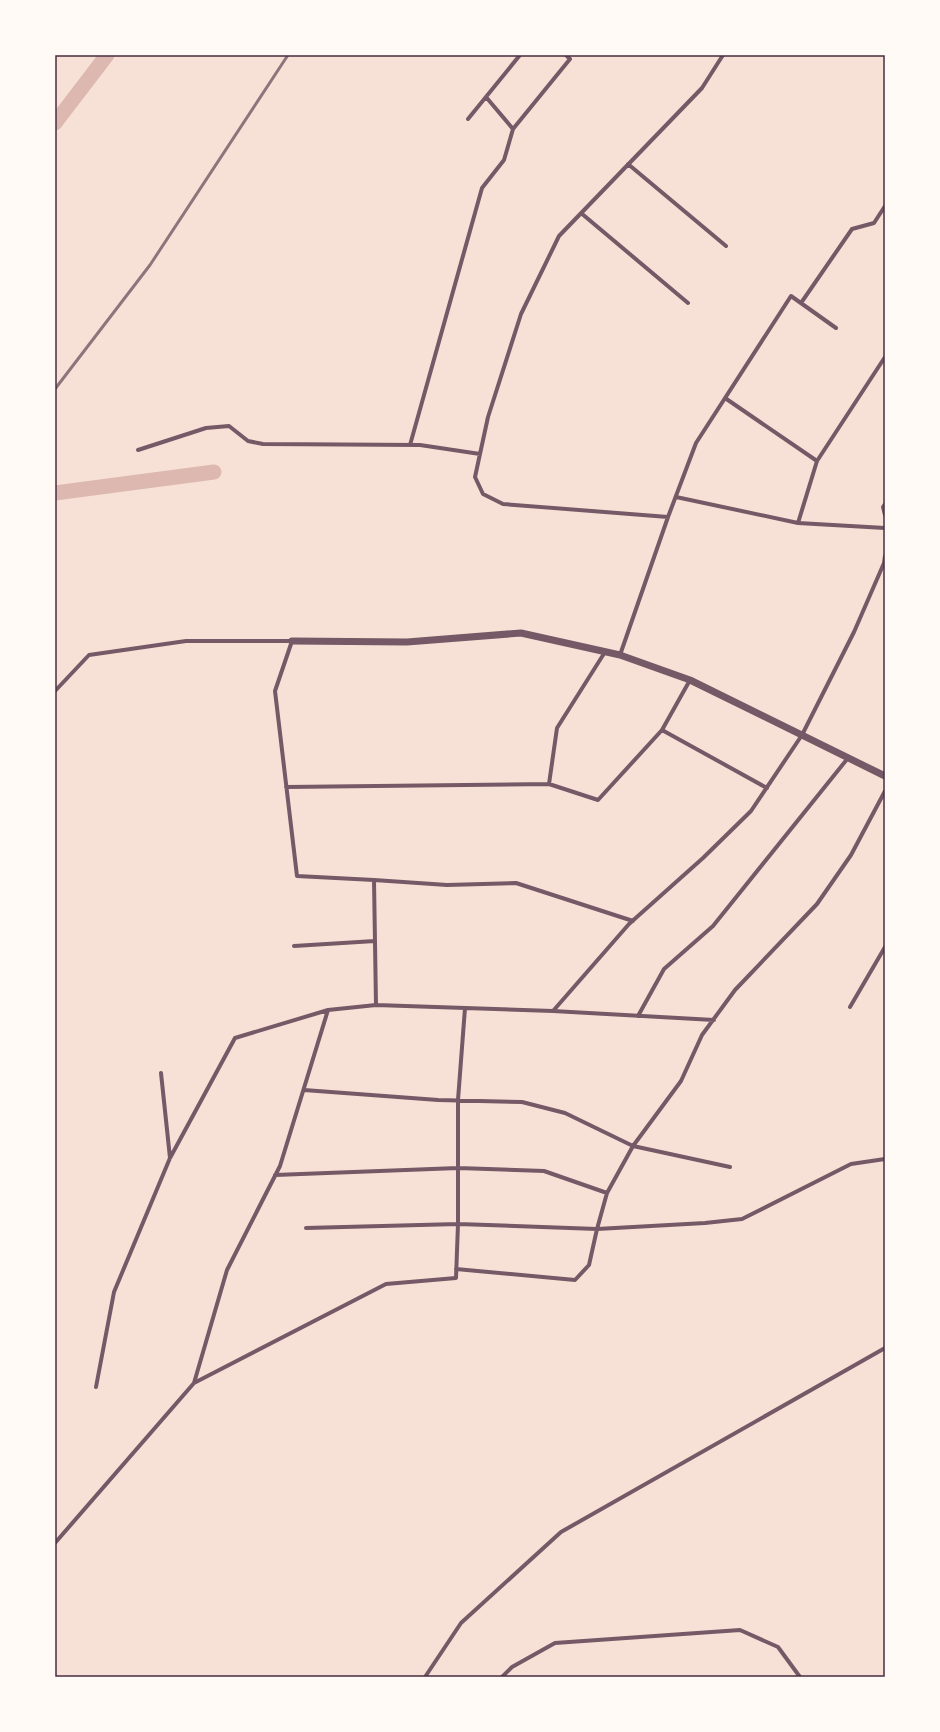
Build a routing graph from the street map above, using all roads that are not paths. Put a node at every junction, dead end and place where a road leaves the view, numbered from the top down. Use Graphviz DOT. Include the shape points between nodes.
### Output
graph roads {
  1 [pos="520,55"];
  2 [pos="566,55"];
  3 [pos="723,55"];
  4 [pos="486,97"];
  5 [pos="468,119"];
  6 [pos="513,129"];
  7 [pos="628,164"];
  8 [pos="885,206"];
  9 [pos="581,213"];
  10 [pos="726,246"];
  11 [pos="688,303"];
  12 [pos="800,303"];
  13 [pos="836,328"];
  14 [pos="885,357"];
  15 [pos="725,398"];
  16 [pos="410,445"];
  17 [pos="138,450"];
  18 [pos="480,454"];
  19 [pos="817,461"];
  20 [pos="676,497"];
  21 [pos="885,504"];
  22 [pos="885,516"];
  23 [pos="668,517"];
  24 [pos="798,523"];
  25 [pos="885,528"];
  26 [pos="885,556"];
  27 [pos="292,641"];
  28 [pos="605,652"];
  29 [pos="620,655"];
  30 [pos="690,680"];
  31 [pos="55,691"];
  32 [pos="662,730"];
  33 [pos="802,735"];
  34 [pos="848,758"];
  35 [pos="885,776"];
  36 [pos="549,784"];
  37 [pos="286,787"];
  38 [pos="767,788"];
  39 [pos="885,791"];
  40 [pos="374,880"];
  41 [pos="633,920"];
  42 [pos="375,941"];
  43 [pos="294,946"];
  44 [pos="885,947"];
  45 [pos="376,1005"];
  46 [pos="850,1007"];
  47 [pos="465,1008"];
  48 [pos="328,1010"];
  49 [pos="553,1011"];
  50 [pos="638,1016"];
  51 [pos="714,1020"];
  52 [pos="161,1073"];
  53 [pos="304,1090"];
  54 [pos="458,1100"];
  55 [pos="633,1146"];
  56 [pos="170,1158"];
  57 [pos="885,1159"];
  58 [pos="730,1167"];
  59 [pos="458,1168"];
  60 [pos="275,1175"];
  61 [pos="607,1193"];
  62 [pos="458,1224"];
  63 [pos="306,1228"];
  64 [pos="598,1229"];
  65 [pos="456,1269"];
  66 [pos="885,1348"];
  67 [pos="194,1383"];
  68 [pos="96,1387"];
  69 [pos="55,1543"];
  70 [pos="425,1677"];
  71 [pos="502,1677"];
  72 [pos="800,1677"];
  1 -- 4 [label="street"];
  2 -- 6 [label="street" via="570,59"];
  3 -- 7 [label="street" via="702,88"];
  4 -- 5 [label="street"];
  4 -- 6 [label="street"];
  6 -- 16 [label="street" via="504,160 482,188"];
  7 -- 9 [label="street"];
  7 -- 10 [label="street"];
  8 -- 12 [label="street" via="874,223 852,229"];
  9 -- 11 [label="street"];
  9 -- 18 [label="street" via="559,236 521,314 488,417"];
  12 -- 13 [label="street"];
  12 -- 15 [label="street" via="791,296"];
  14 -- 19 [label="street"];
  15 -- 19 [label="street"];
  15 -- 20 [label="street" via="696,443"];
  16 -- 17 [label="street" via="263,444 248,441 229,426 218,426"];
  16 -- 18 [label="street"];
  18 -- 23 [label="street" via="475,477 482,494 503,504"];
  19 -- 24 [label="street"];
  20 -- 23 [label="street"];
  20 -- 24 [label="street"];
  21 -- 22 [label="street"];
  23 -- 29 [label="street"];
  24 -- 25 [label="street"];
  26 -- 33 [label="street" via="854,632"];
  27 -- 28 [label="street" via="407,642 522,633"];
  27 -- 31 [label="street" via="186,641 89,655"];
  27 -- 37 [label="street" via="275,691"];
  28 -- 29 [label="street"];
  28 -- 36 [label="street" via="557,728"];
  29 -- 30 [label="street"];
  30 -- 32 [label="street"];
  30 -- 33 [label="street"];
  32 -- 36 [label="street" via="598,800"];
  32 -- 38 [label="street"];
  33 -- 34 [label="street"];
  33 -- 38 [label="street"];
  34 -- 35 [label="street"];
  34 -- 50 [label="street" via="713,926 664,969"];
  36 -- 37 [label="street"];
  37 -- 40 [label="street" via="297,876"];
  38 -- 41 [label="street" via="746,816 704,858"];
  39 -- 51 [label="street" via="851,855 817,904 735,990"];
  40 -- 41 [label="street" via="447,885 516,883"];
  40 -- 42 [label="street"];
  41 -- 49 [label="street"];
  42 -- 43 [label="street"];
  42 -- 45 [label="street"];
  44 -- 46 [label="street"];
  45 -- 47 [label="street"];
  45 -- 48 [label="street"];
  47 -- 49 [label="street"];
  47 -- 54 [label="street"];
  48 -- 53 [label="street"];
  48 -- 56 [label="street" via="235,1038"];
  49 -- 50 [label="street"];
  50 -- 51 [label="street"];
  51 -- 55 [label="street" via="702,1035 681,1081"];
  52 -- 56 [label="street"];
  53 -- 54 [label="street"];
  53 -- 60 [label="street"];
  54 -- 55 [label="street" via="522,1102 564,1114"];
  54 -- 59 [label="street"];
  55 -- 58 [label="street"];
  55 -- 61 [label="street"];
  56 -- 68 [label="street" via="114,1292"];
  57 -- 64 [label="street" via="851,1164 742,1218 705,1223"];
  59 -- 60 [label="street"];
  59 -- 61 [label="street" via="544,1172"];
  59 -- 62 [label="street"];
  60 -- 67 [label="street" via="227,1270"];
  61 -- 64 [label="street"];
  62 -- 63 [label="street"];
  62 -- 64 [label="street"];
  62 -- 65 [label="street"];
  64 -- 65 [label="street" via="589,1265 575,1280"];
  65 -- 67 [label="street" via="456,1278 386,1284"];
  66 -- 70 [label="street" via="561,1532 461,1623"];
  67 -- 69 [label="street"];
  71 -- 72 [label="street" via="512,1667 555,1643 740,1630 778,1647"];
}
